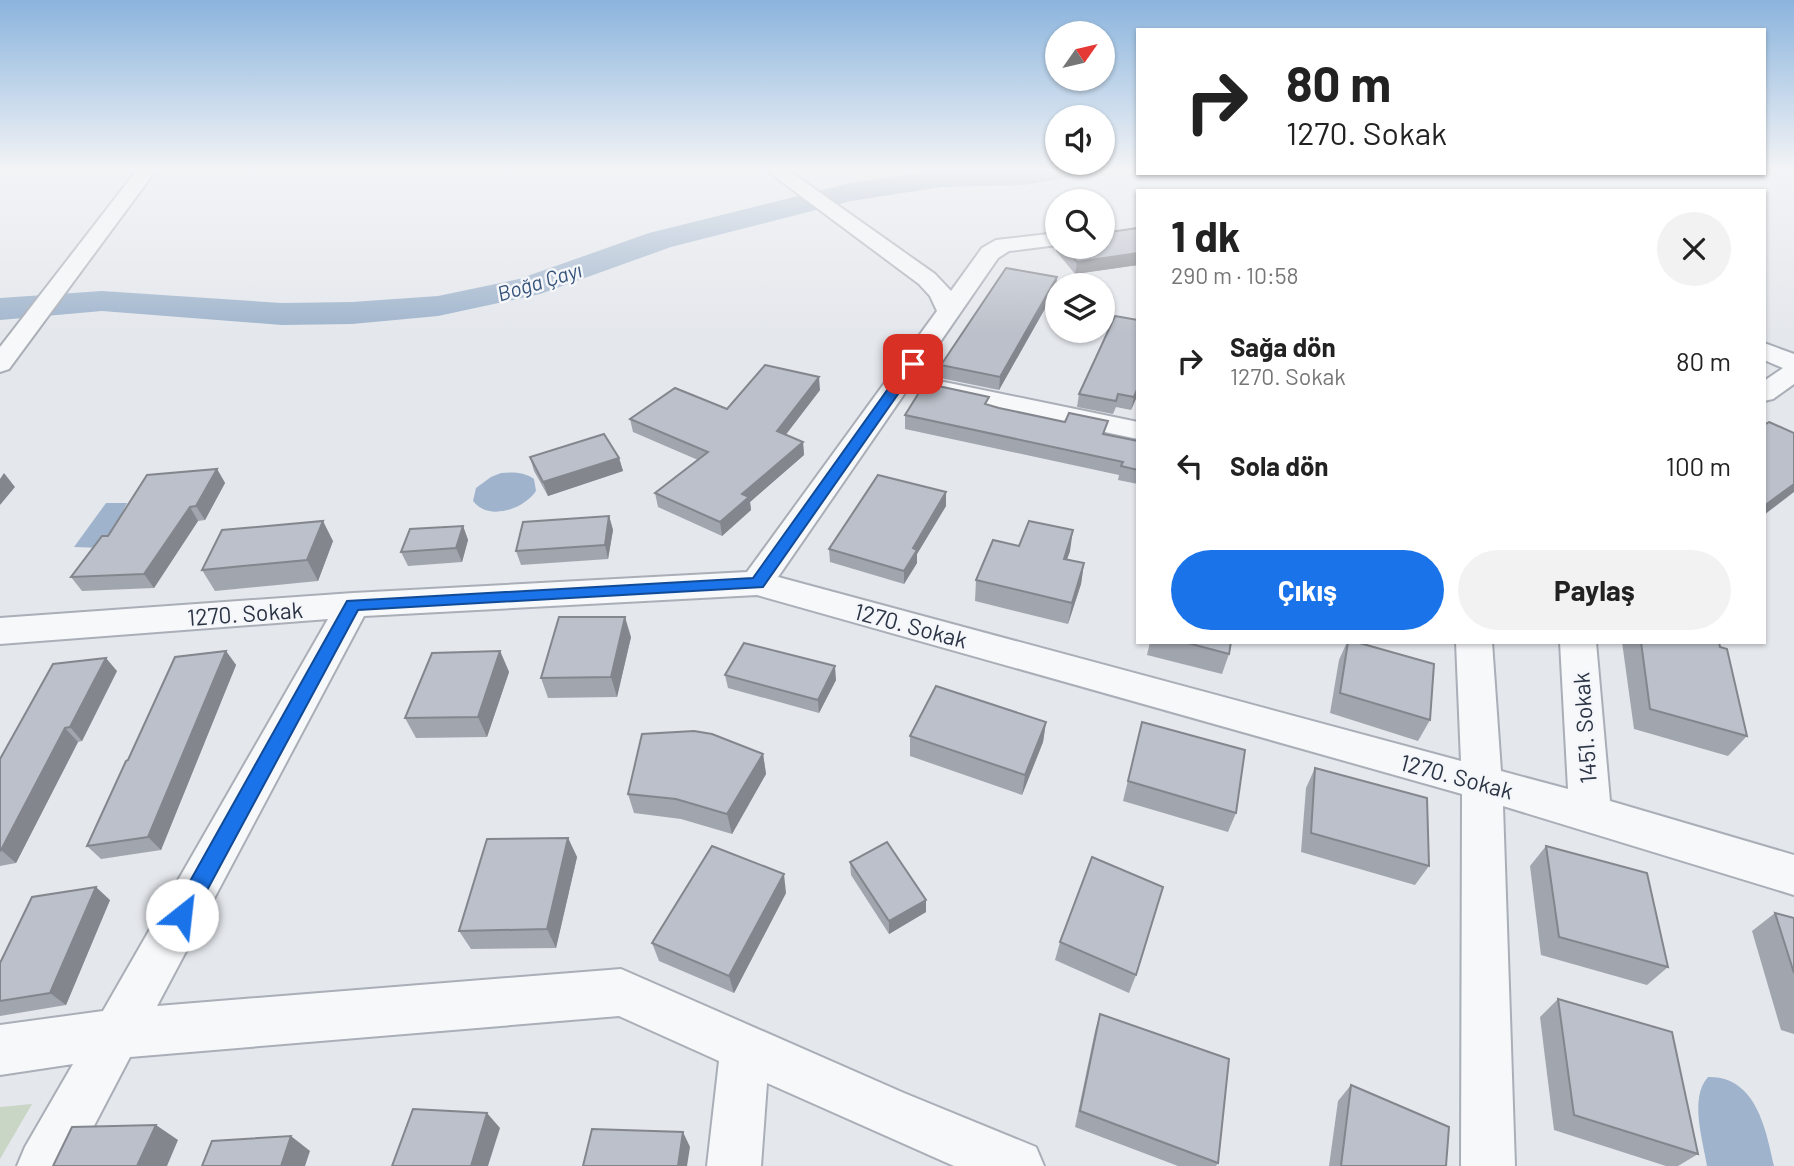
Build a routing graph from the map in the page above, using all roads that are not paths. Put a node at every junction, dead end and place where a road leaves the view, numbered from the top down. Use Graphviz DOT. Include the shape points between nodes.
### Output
graph roads {
  1 [pos="105,224"];
  2 [pos="851,224"];
  3 [pos="1045,240"];
  4 [pos="949,311"];
  5 [pos="1766,352"];
  6 [pos="1794,363"];
  7 [pos="0,364"];
  8 [pos="1794,372"];
  9 [pos="901,381"];
  10 [pos="1766,392"];
  11 [pos="1136,431"];
  12 [pos="757,583"];
  13 [pos="353,605"];
  14 [pos="0,631"];
  15 [pos="1474,644"];
  16 [pos="1578,644"];
  17 [pos="1482,783"];
  18 [pos="1590,813"];
  19 [pos="1794,875"];
  20 [pos="116,1034"];
  21 [pos="746,1048"];
  22 [pos="0,1049"];
  23 [pos="44,1166"];
  24 [pos="734,1166"];
  25 [pos="1017,1166"];
  26 [pos="1489,1166"];
  1 -- 7 [label="street"];
  2 -- 4 [label="street" via="927,279 941,293"];
  3 -- 4 [label="street" via="1004,245 990,253"];
  4 -- 9 [label="street"];
  5 -- 6 [label="street"];
  8 -- 10 [label="street"];
  9 -- 11 [label="street"];
  9 -- 12 [label="street"];
  12 -- 13 [label="street, 1270. Sokak"];
  12 -- 17 [label="street, 1270. Sokak"];
  13 -- 14 [label="street, 1270. Sokak"];
  13 -- 20 [label="street"];
  15 -- 17 [label="street"];
  16 -- 18 [label="street, 1451. Sokak"];
  17 -- 18 [label="street, 1270. Sokak"];
  17 -- 26 [label="street"];
  18 -- 19 [label="street, 1270. Sokak"];
  20 -- 21 [label="street" via="621,992"];
  20 -- 22 [label="street"];
  20 -- 23 [label="street"];
  21 -- 24 [label="street"];
  21 -- 25 [label="street"];
}
